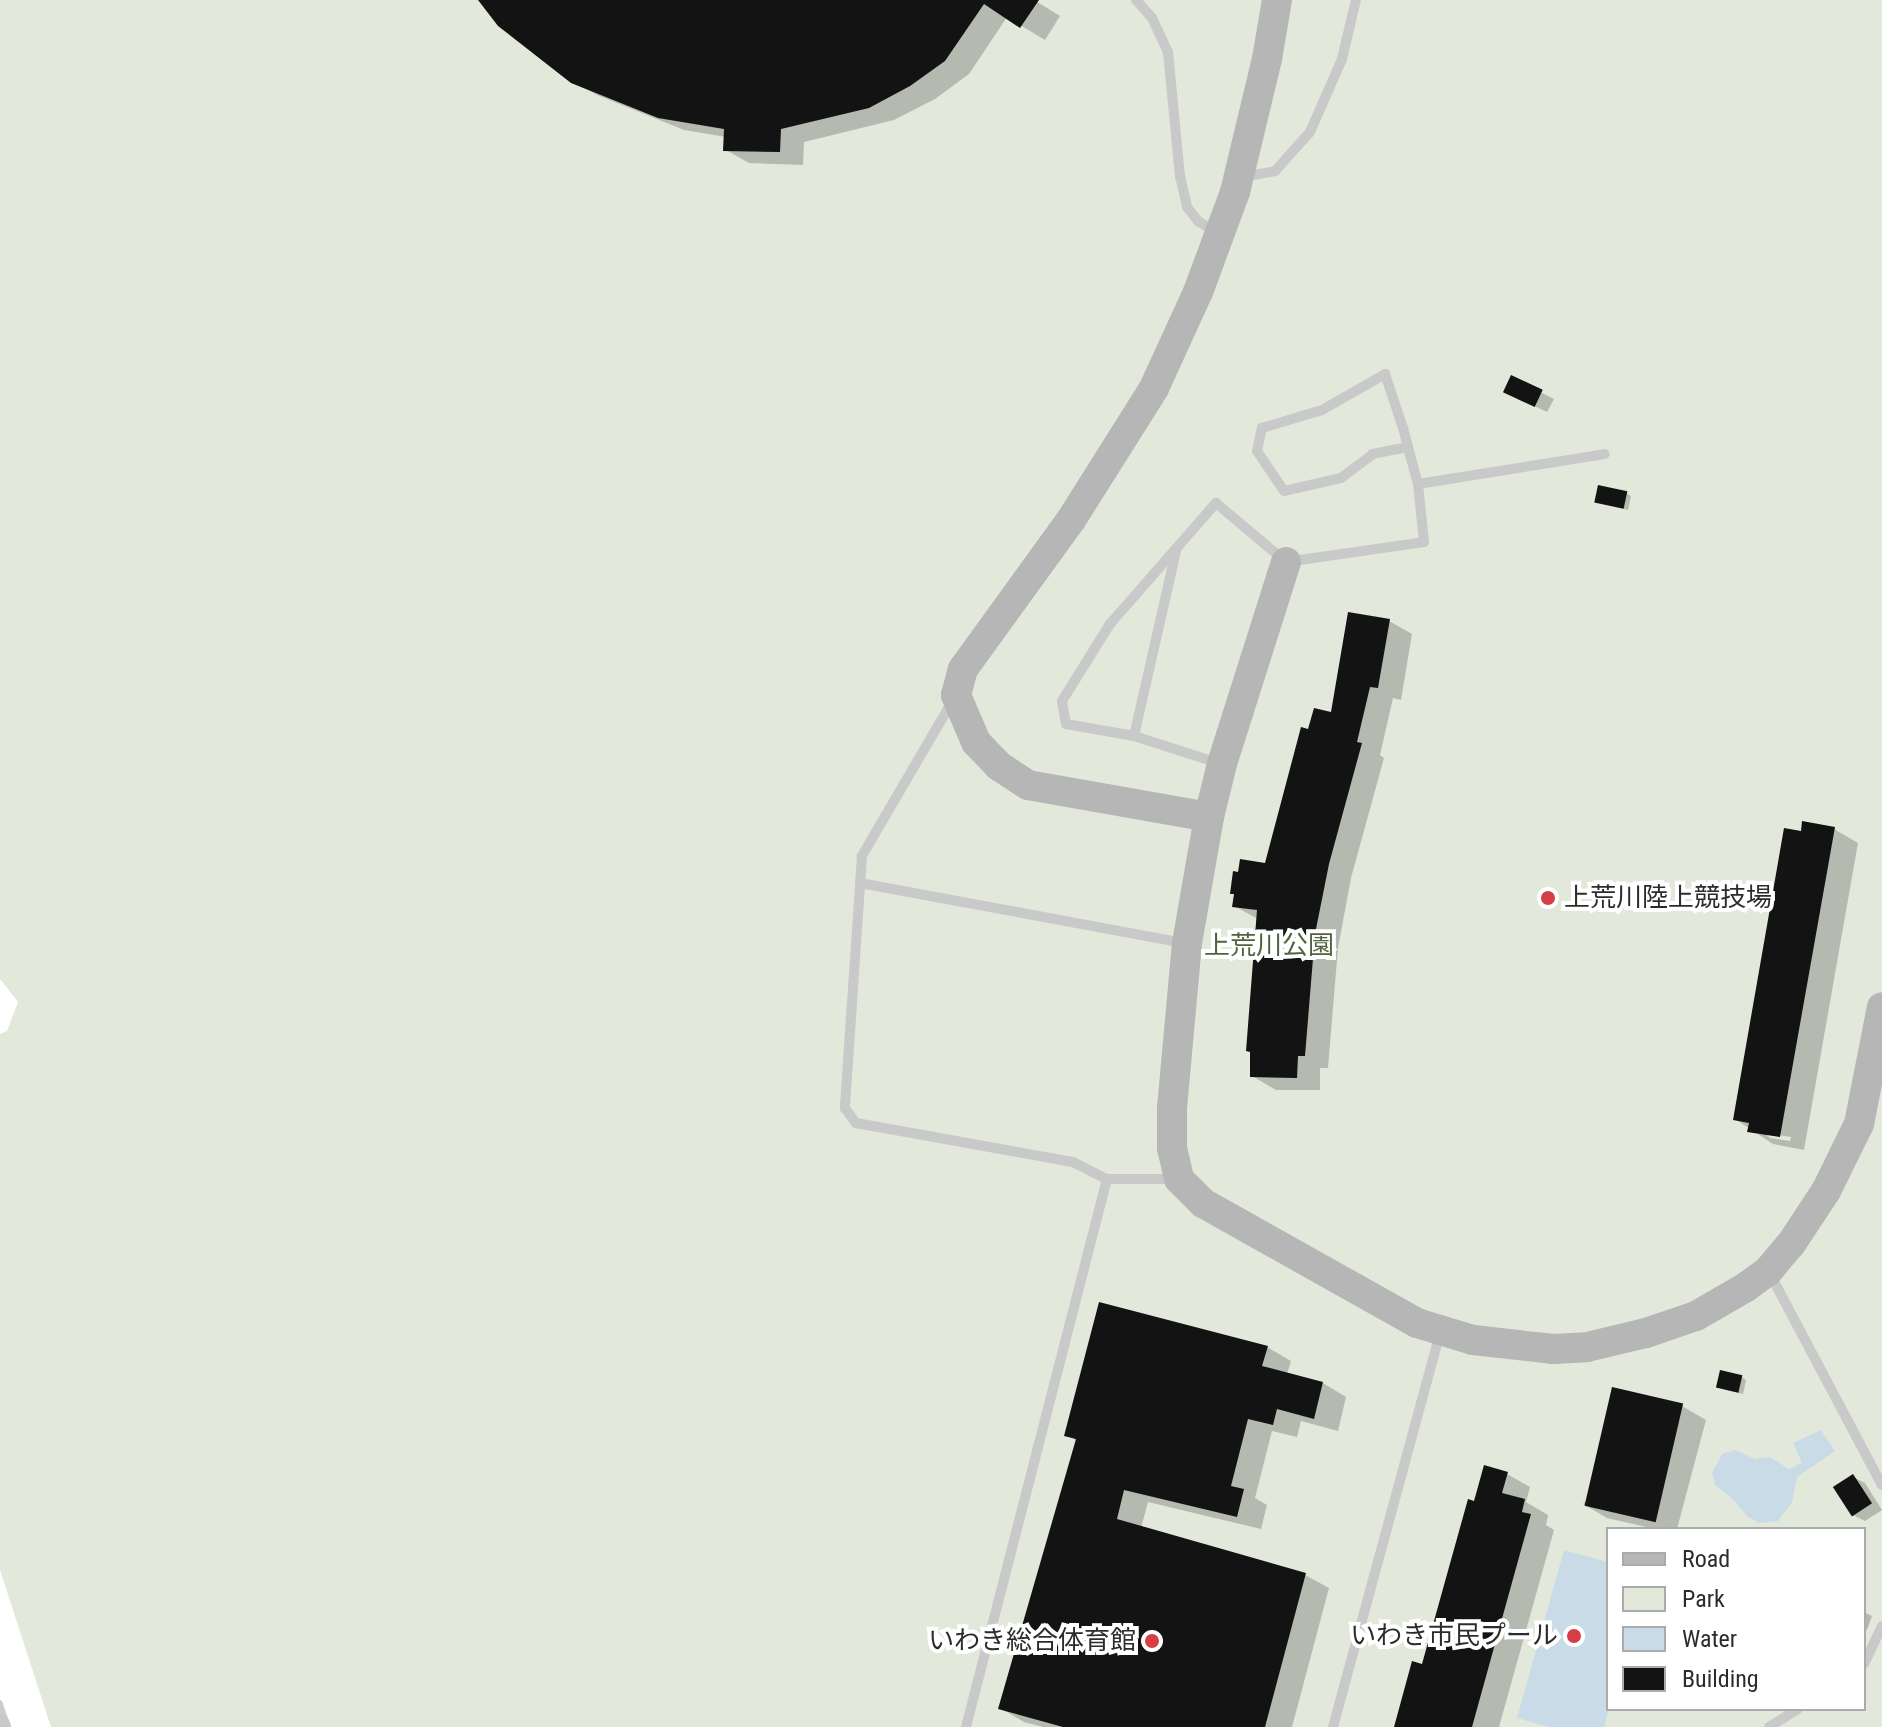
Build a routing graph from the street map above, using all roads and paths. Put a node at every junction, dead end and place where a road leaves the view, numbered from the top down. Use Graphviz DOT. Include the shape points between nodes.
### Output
graph roads {
  1 [pos="1136,0"];
  2 [pos="1277,0"];
  3 [pos="1356,0"];
  4 [pos="1238,178"];
  5 [pos="1219,235"];
  6 [pos="1408,447"];
  7 [pos="1605,454"];
  8 [pos="1418,484"];
  9 [pos="1177,549"];
  10 [pos="1286,562"];
  11 [pos="956,695"];
  12 [pos="1134,736"];
  13 [pos="1222,764"];
  14 [pos="1209,817"];
  15 [pos="860,883"];
  16 [pos="1187,943"];
  17 [pos="1882,1007"];
  18 [pos="1107,1179"];
  19 [pos="1179,1179"];
  20 [pos="1768,1271"];
  21 [pos="1440,1330"];
  22 [pos="1882,1485"];
  23 [pos="1882,1626"];
  24 [pos="1866,1660"];
  25 [pos="1795,1711"];
  26 [pos="966,1727"];
  27 [pos="1333,1727"];
  28 [pos="1769,1727"];
  1 -- 5 [label="lane" via="1152,18 1168,52 1187,207"];
  2 -- 4 [label="street"];
  3 -- 4 [label="lane" via="1342,59 1310,132 1275,171"];
  4 -- 5 [label="street"];
  5 -- 11 [label="street" via="1154,388 1071,520 963,669"];
  6 -- 6 [label="lane" via="1385,374 1322,410 1262,428 1257,451 1284,491 1341,478 1373,454"];
  6 -- 8 [label="lane"];
  7 -- 8 [label="lane"];
  8 -- 10 [label="lane" via="1424,542"];
  9 -- 10 [label="lane" via="1216,503"];
  9 -- 12 [label="lane"];
  9 -- 12 [label="lane" via="1110,624 1062,701 1066,724"];
  10 -- 13 [label="street"];
  11 -- 14 [label="street" via="976,742 1028,785"];
  11 -- 15 [label="lane" via="878,823 862,856"];
  12 -- 13 [label="lane"];
  13 -- 14 [label="street"];
  14 -- 16 [label="street"];
  15 -- 16 [label="lane"];
  15 -- 18 [label="lane" via="845,1108 856,1123 1073,1162"];
  16 -- 19 [label="street" via="1172,1107"];
  17 -- 20 [label="street" via="1859,1124 1826,1191"];
  18 -- 19 [label="lane"];
  18 -- 26 [label="lane"];
  19 -- 21 [label="street" via="1203,1203 1417,1323"];
  20 -- 21 [label="street" via="1696,1316 1587,1347 1473,1340"];
  20 -- 22 [label="lane"];
  21 -- 27 [label="lane"];
  23 -- 24 [label="lane"];
  25 -- 28 [label="lane"];
}
